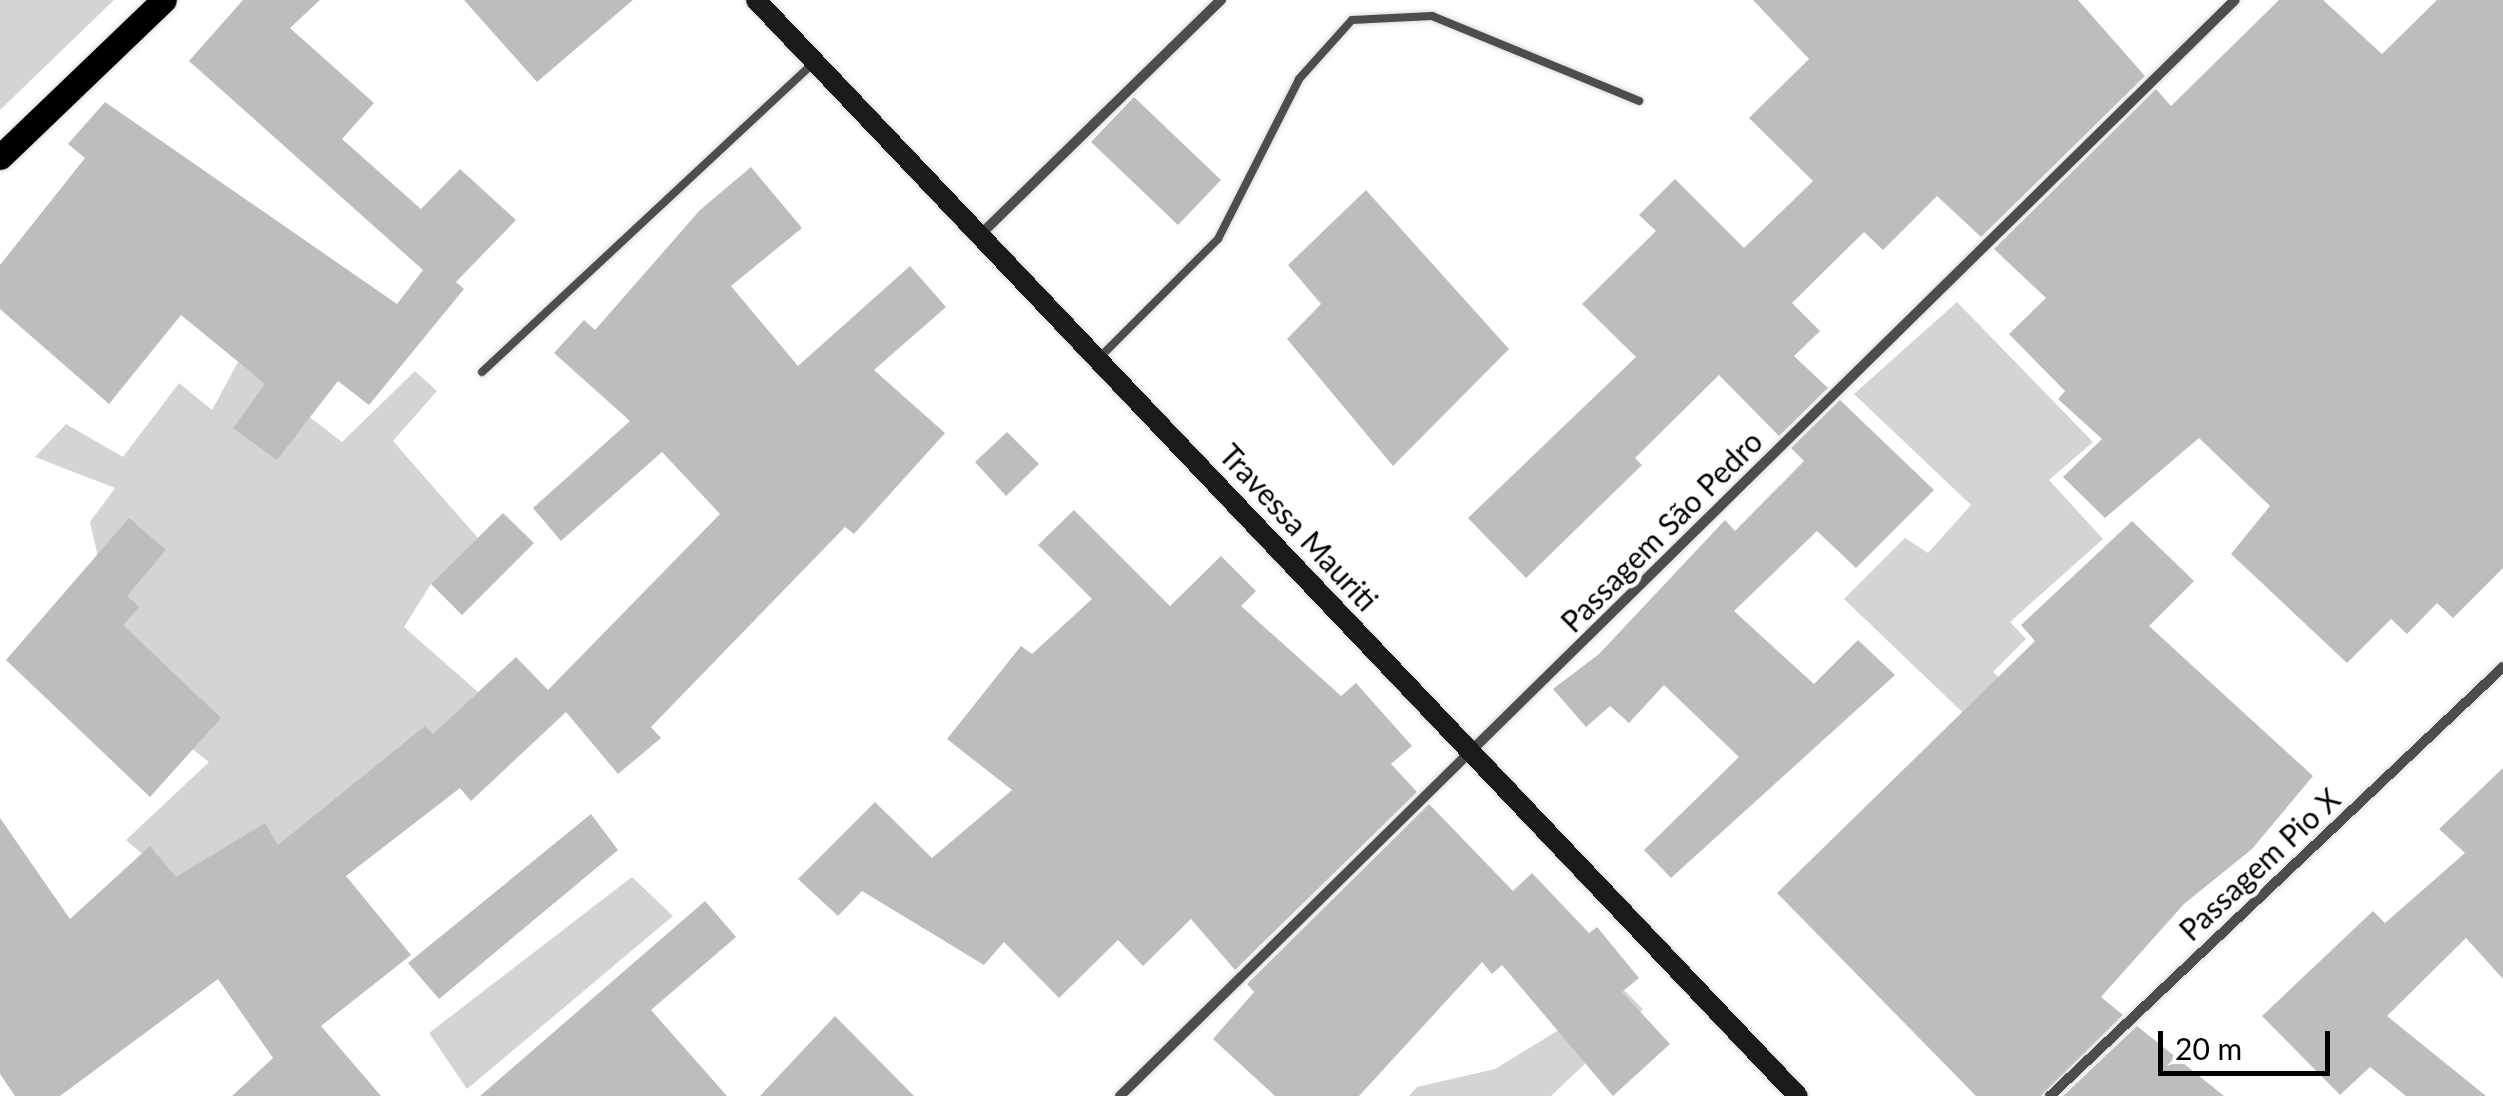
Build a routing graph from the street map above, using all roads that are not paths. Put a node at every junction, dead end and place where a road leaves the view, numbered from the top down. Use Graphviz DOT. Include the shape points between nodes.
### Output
graph roads {
  1 [pos="164,0"];
  2 [pos="756,0"];
  3 [pos="1222,0"];
  4 [pos="2235,0"];
  5 [pos="815,62"];
  6 [pos="1639,101"];
  7 [pos="0,157"];
  8 [pos="979,235"];
  9 [pos="1098,359"];
  10 [pos="482,372"];
  11 [pos="2503,668"];
  12 [pos="1471,752"];
  13 [pos="1120,1096"];
  14 [pos="1798,1096"];
  15 [pos="2050,1096"];
  1 -- 7 [label="main road"];
  2 -- 5 [label="main road, Travessa Mauriti"];
  3 -- 8 [label="street"];
  4 -- 12 [label="street, Passagem São Pedro"];
  5 -- 8 [label="main road, Travessa Mauriti"];
  5 -- 10 [label="lane"];
  6 -- 9 [label="lane" via="1432,16 1352,20 1284,105 1218,239"];
  8 -- 9 [label="main road, Travessa Mauriti"];
  9 -- 12 [label="main road, Travessa Mauriti"];
  11 -- 15 [label="street, Passagem Pio X"];
  12 -- 13 [label="street, Passagem São Pedro"];
  12 -- 14 [label="main road, Travessa Mauriti"];
}
